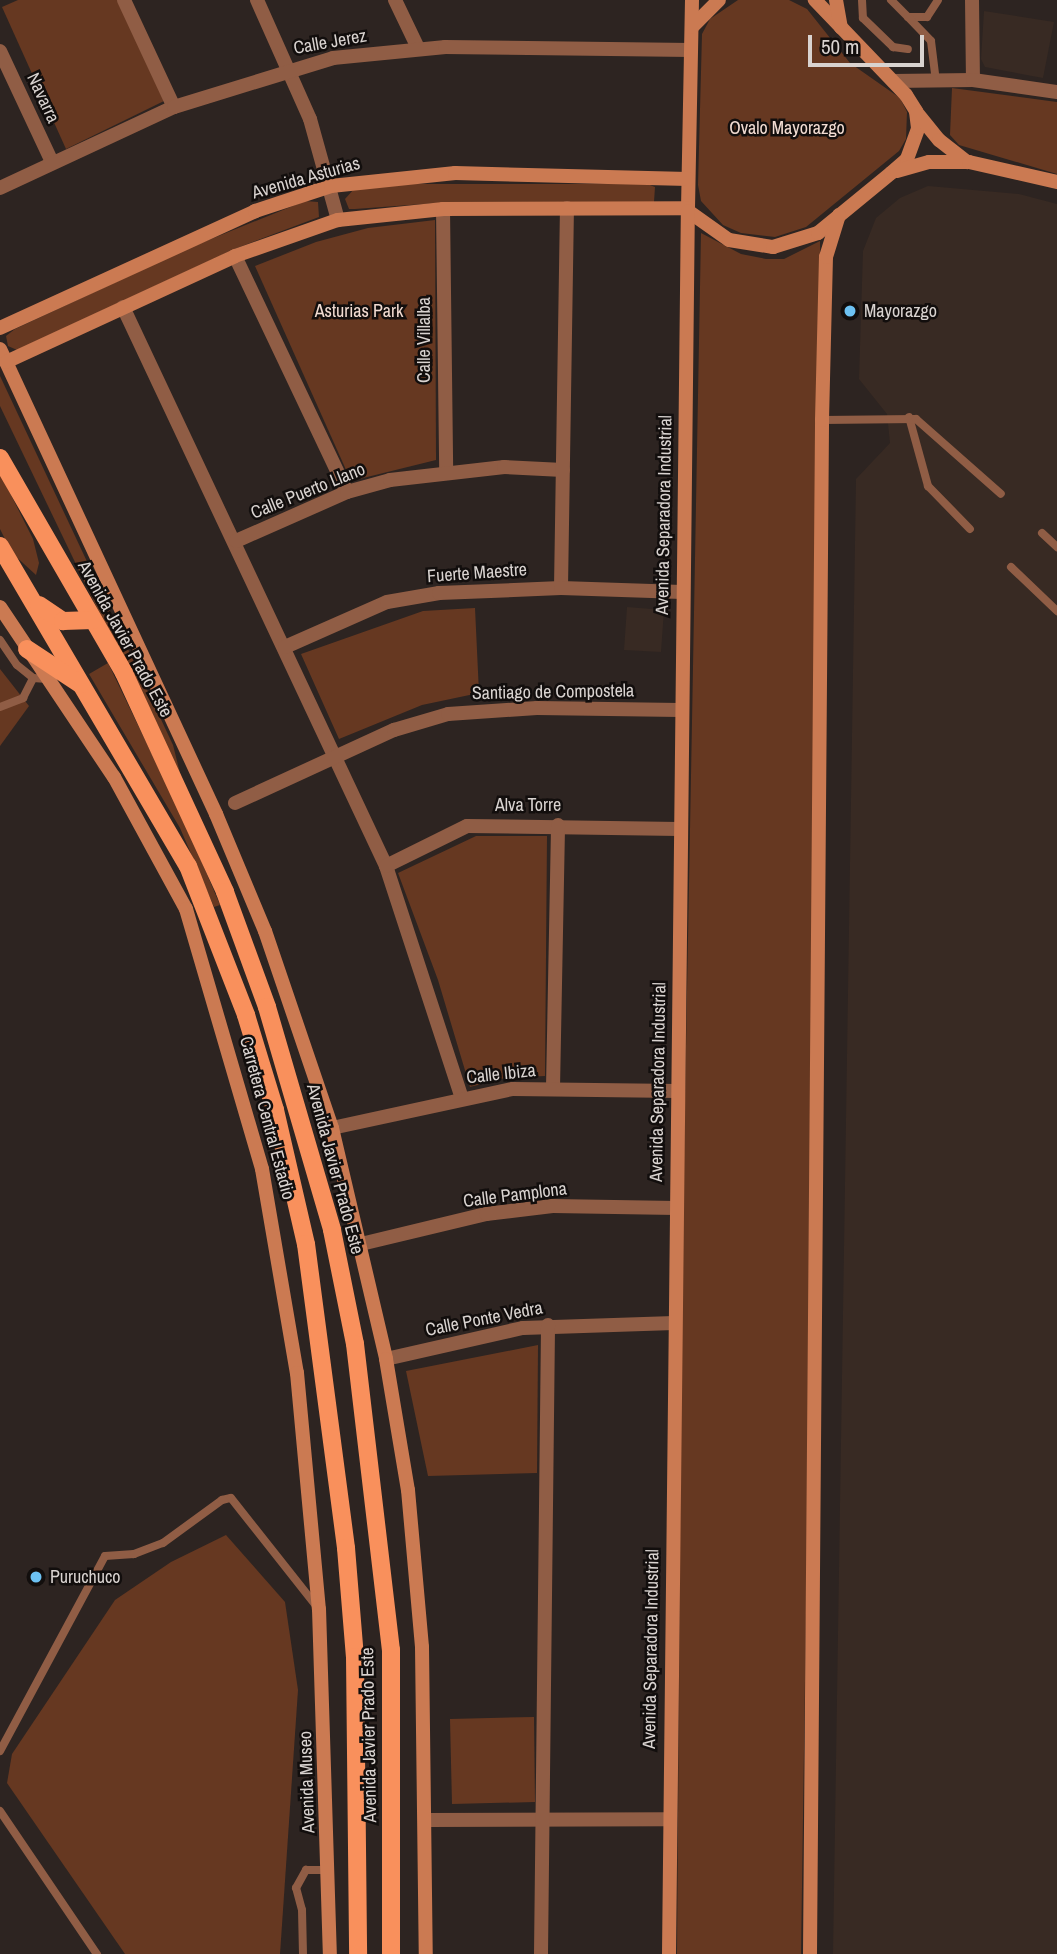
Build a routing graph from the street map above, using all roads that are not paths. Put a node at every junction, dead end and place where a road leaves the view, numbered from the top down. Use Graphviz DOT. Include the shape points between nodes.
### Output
graph roads {
  1 [pos="124,0"];
  2 [pos="257,0"];
  3 [pos="395,0"];
  4 [pos="692,0"];
  5 [pos="719,0"];
  6 [pos="815,0"];
  7 [pos="836,0"];
  8 [pos="862,0"];
  9 [pos="891,0"];
  10 [pos="938,0"];
  11 [pos="972,0"];
  12 [pos="908,17"];
  13 [pos="692,27"];
  14 [pos="841,29"];
  15 [pos="418,48"];
  16 [pos="908,48"];
  17 [pos="691,50"];
  18 [pos="0,51"];
  19 [pos="289,69"];
  20 [pos="936,80"];
  21 [pos="972,80"];
  22 [pos="893,81"];
  23 [pos="1057,92"];
  24 [pos="174,107"];
  25 [pos="916,111"];
  26 [pos="52,162"];
  27 [pos="969,162"];
  28 [pos="891,173"];
  29 [pos="688,179"];
  30 [pos="1057,182"];
  31 [pos="331,186"];
  32 [pos="0,188"];
  33 [pos="567,208"];
  34 [pos="443,209"];
  35 [pos="688,210"];
  36 [pos="839,215"];
  37 [pos="338,220"];
  38 [pos="235,256"];
  39 [pos="123,307"];
  40 [pos="0,328"];
  41 [pos="3,356"];
  42 [pos="908,417"];
  43 [pos="822,420"];
  44 [pos="0,458"];
  45 [pos="563,470"];
  46 [pos="446,471"];
  47 [pos="347,492"];
  48 [pos="1001,494"];
  49 [pos="970,529"];
  50 [pos="1042,533"];
  51 [pos="236,541"];
  52 [pos="0,546"];
  53 [pos="1057,547"];
  54 [pos="1011,566"];
  55 [pos="561,588"];
  56 [pos="682,592"];
  57 [pos="30,597"];
  58 [pos="0,607"];
  59 [pos="1057,611"];
  60 [pos="93,620"];
  61 [pos="0,640"];
  62 [pos="285,647"];
  63 [pos="27,649"];
  64 [pos="40,678"];
  65 [pos="85,687"];
  66 [pos="0,707"];
  67 [pos="680,710"];
  68 [pos="336,758"];
  69 [pos="235,803"];
  70 [pos="558,825"];
  71 [pos="679,829"];
  72 [pos="386,866"];
  73 [pos="553,1088"];
  74 [pos="678,1091"];
  75 [pos="462,1098"];
  76 [pos="332,1128"];
  77 [pos="676,1208"];
  78 [pos="361,1244"];
  79 [pos="674,1323"];
  80 [pos="548,1325"];
  81 [pos="386,1359"];
  82 [pos="319,1609"];
  83 [pos="0,1751"];
  84 [pos="0,1811"];
  85 [pos="428,1819"];
  86 [pos="543,1819"];
  87 [pos="668,1819"];
  88 [pos="329,1870"];
  89 [pos="97,1954"];
  90 [pos="303,1954"];
  91 [pos="330,1954"];
  92 [pos="358,1954"];
  93 [pos="391,1954"];
  94 [pos="426,1954"];
  95 [pos="541,1954"];
  96 [pos="669,1954"];
  97 [pos="810,1954"];
  1 -- 24 [label="street"];
  2 -- 19 [label="street"];
  3 -- 15 [label="street"];
  4 -- 13 [label="street"];
  5 -- 13 [label="street"];
  6 -- 14 [label="street"];
  7 -- 14 [label="street"];
  8 -- 16 [label="lane" via="863,18 893,47"];
  9 -- 12 [label="lane"];
  10 -- 12 [label="lane" via="927,17"];
  11 -- 21 [label="street"];
  12 -- 20 [label="lane" via="931,41"];
  13 -- 17 [label="street, Avenida Separadora Industrial"];
  14 -- 22 [label="street"];
  15 -- 17 [label="street, Calle Jerez"];
  15 -- 19 [label="street, Calle Jerez" via="333,58"];
  17 -- 29 [label="street, Avenida Separadora Industrial"];
  18 -- 26 [label="street, Navarra"];
  19 -- 24 [label="street, Calle Jerez"];
  19 -- 31 [label="street"];
  20 -- 21 [label="street"];
  20 -- 22 [label="street"];
  21 -- 23 [label="street"];
  22 -- 25 [label="street"];
  24 -- 26 [label="street, Calle Jerez"];
  25 -- 27 [label="street" via="939,140"];
  25 -- 28 [label="street" via="915,143"];
  26 -- 32 [label="street, Calle Jerez"];
  27 -- 28 [label="street" via="929,162"];
  27 -- 30 [label="street"];
  28 -- 36 [label="street"];
  29 -- 31 [label="street, Avenida Asturias" via="455,173"];
  29 -- 35 [label="street, Avenida Separadora Industrial"];
  31 -- 37 [label="street"];
  31 -- 40 [label="street, Avenida Asturias" via="255,211"];
  33 -- 34 [label="street"];
  33 -- 35 [label="street"];
  33 -- 45 [label="street"];
  34 -- 37 [label="street"];
  34 -- 46 [label="street, Calle Villalba"];
  35 -- 36 [label="street" via="729,240 773,247 818,233"];
  35 -- 56 [label="street, Avenida Separadora Industrial"];
  36 -- 43 [label="street" via="826,257"];
  37 -- 38 [label="street"];
  38 -- 39 [label="street"];
  38 -- 47 [label="street"];
  39 -- 41 [label="street"];
  39 -- 51 [label="street"];
  41 -- 76 [label="street" via="216,814 265,932"];
  42 -- 43 [label="lane"];
  42 -- 48 [label="lane" via="916,418"];
  42 -- 49 [label="lane" via="928,486"];
  43 -- 97 [label="street"];
  44 -- 60 [label="main road, Avenida Javier Prado Este"];
  45 -- 46 [label="street, Calle Puerto Llano"];
  45 -- 55 [label="street"];
  46 -- 47 [label="street, Calle Puerto Llano"];
  47 -- 51 [label="street, Calle Puerto Llano"];
  50 -- 53 [label="lane"];
  51 -- 62 [label="street"];
  52 -- 57 [label="main road, Avenida Javier Prado Este"];
  54 -- 59 [label="lane"];
  55 -- 56 [label="street, Fuerte Maestre"];
  55 -- 62 [label="street, Fuerte Maestre" via="475,589 387,603"];
  56 -- 67 [label="street, Avenida Separadora Industrial"];
  57 -- 60 [label="main road" via="63,621"];
  57 -- 65 [label="main road, Avenida Javier Prado Este"];
  58 -- 63 [label="street, Carretera Central Estadio"];
  60 -- 93 [label="main road, Avenida Javier Prado Este" via="130,686 225,892 267,1007 332,1230 355,1344 391,1650"];
  61 -- 64 [label="lane, Carretera Central Estadio" via="17,665"];
  62 -- 68 [label="street"];
  63 -- 64 [label="street, Carretera Central Estadio"];
  63 -- 65 [label="main road"];
  64 -- 66 [label="lane" via="23,698"];
  64 -- 82 [label="street, Carretera Central Estadio" via="158,850 186,909 229,1048 262,1169 283,1273"];
  65 -- 92 [label="main road, Avenida Javier Prado Este" via="188,866 217,935 275,1110 306,1244 329,1406 355,1657"];
  67 -- 68 [label="street, Santiago de Compostela" via="537,708 448,714 394,730"];
  67 -- 71 [label="street, Avenida Separadora Industrial"];
  68 -- 69 [label="street, Santiago de Compostela"];
  68 -- 72 [label="street"];
  70 -- 71 [label="street, Alva Torre"];
  70 -- 72 [label="street, Alva Torre" via="461,827"];
  70 -- 73 [label="street"];
  71 -- 74 [label="street, Avenida Separadora Industrial"];
  72 -- 75 [label="street"];
  73 -- 74 [label="street, Calle Ibiza"];
  73 -- 75 [label="street, Calle Ibiza"];
  74 -- 77 [label="street, Avenida Separadora Industrial"];
  75 -- 76 [label="street, Calle Ibiza"];
  76 -- 78 [label="street"];
  77 -- 78 [label="street, Calle Pamplona" via="553,1206 486,1214"];
  77 -- 79 [label="street, Avenida Separadora Industrial"];
  78 -- 81 [label="street"];
  79 -- 80 [label="street, Calle Ponte Vedra"];
  79 -- 87 [label="street, Avenida Separadora Industrial"];
  80 -- 81 [label="street, Calle Ponte Vedra"];
  80 -- 86 [label="street"];
  81 -- 85 [label="street" via="408,1490 421,1634"];
  82 -- 83 [label="lane" via="231,1498 222,1500 163,1543 134,1554 105,1556"];
  82 -- 88 [label="street, Avenida Museo"];
  84 -- 89 [label="lane"];
  85 -- 86 [label="street"];
  85 -- 94 [label="street"];
  86 -- 87 [label="street"];
  86 -- 95 [label="street"];
  87 -- 96 [label="street, Avenida Separadora Industrial"];
  88 -- 90 [label="lane" via="306,1870 296,1888 302,1910"];
  88 -- 91 [label="street, Avenida Museo"];
}
